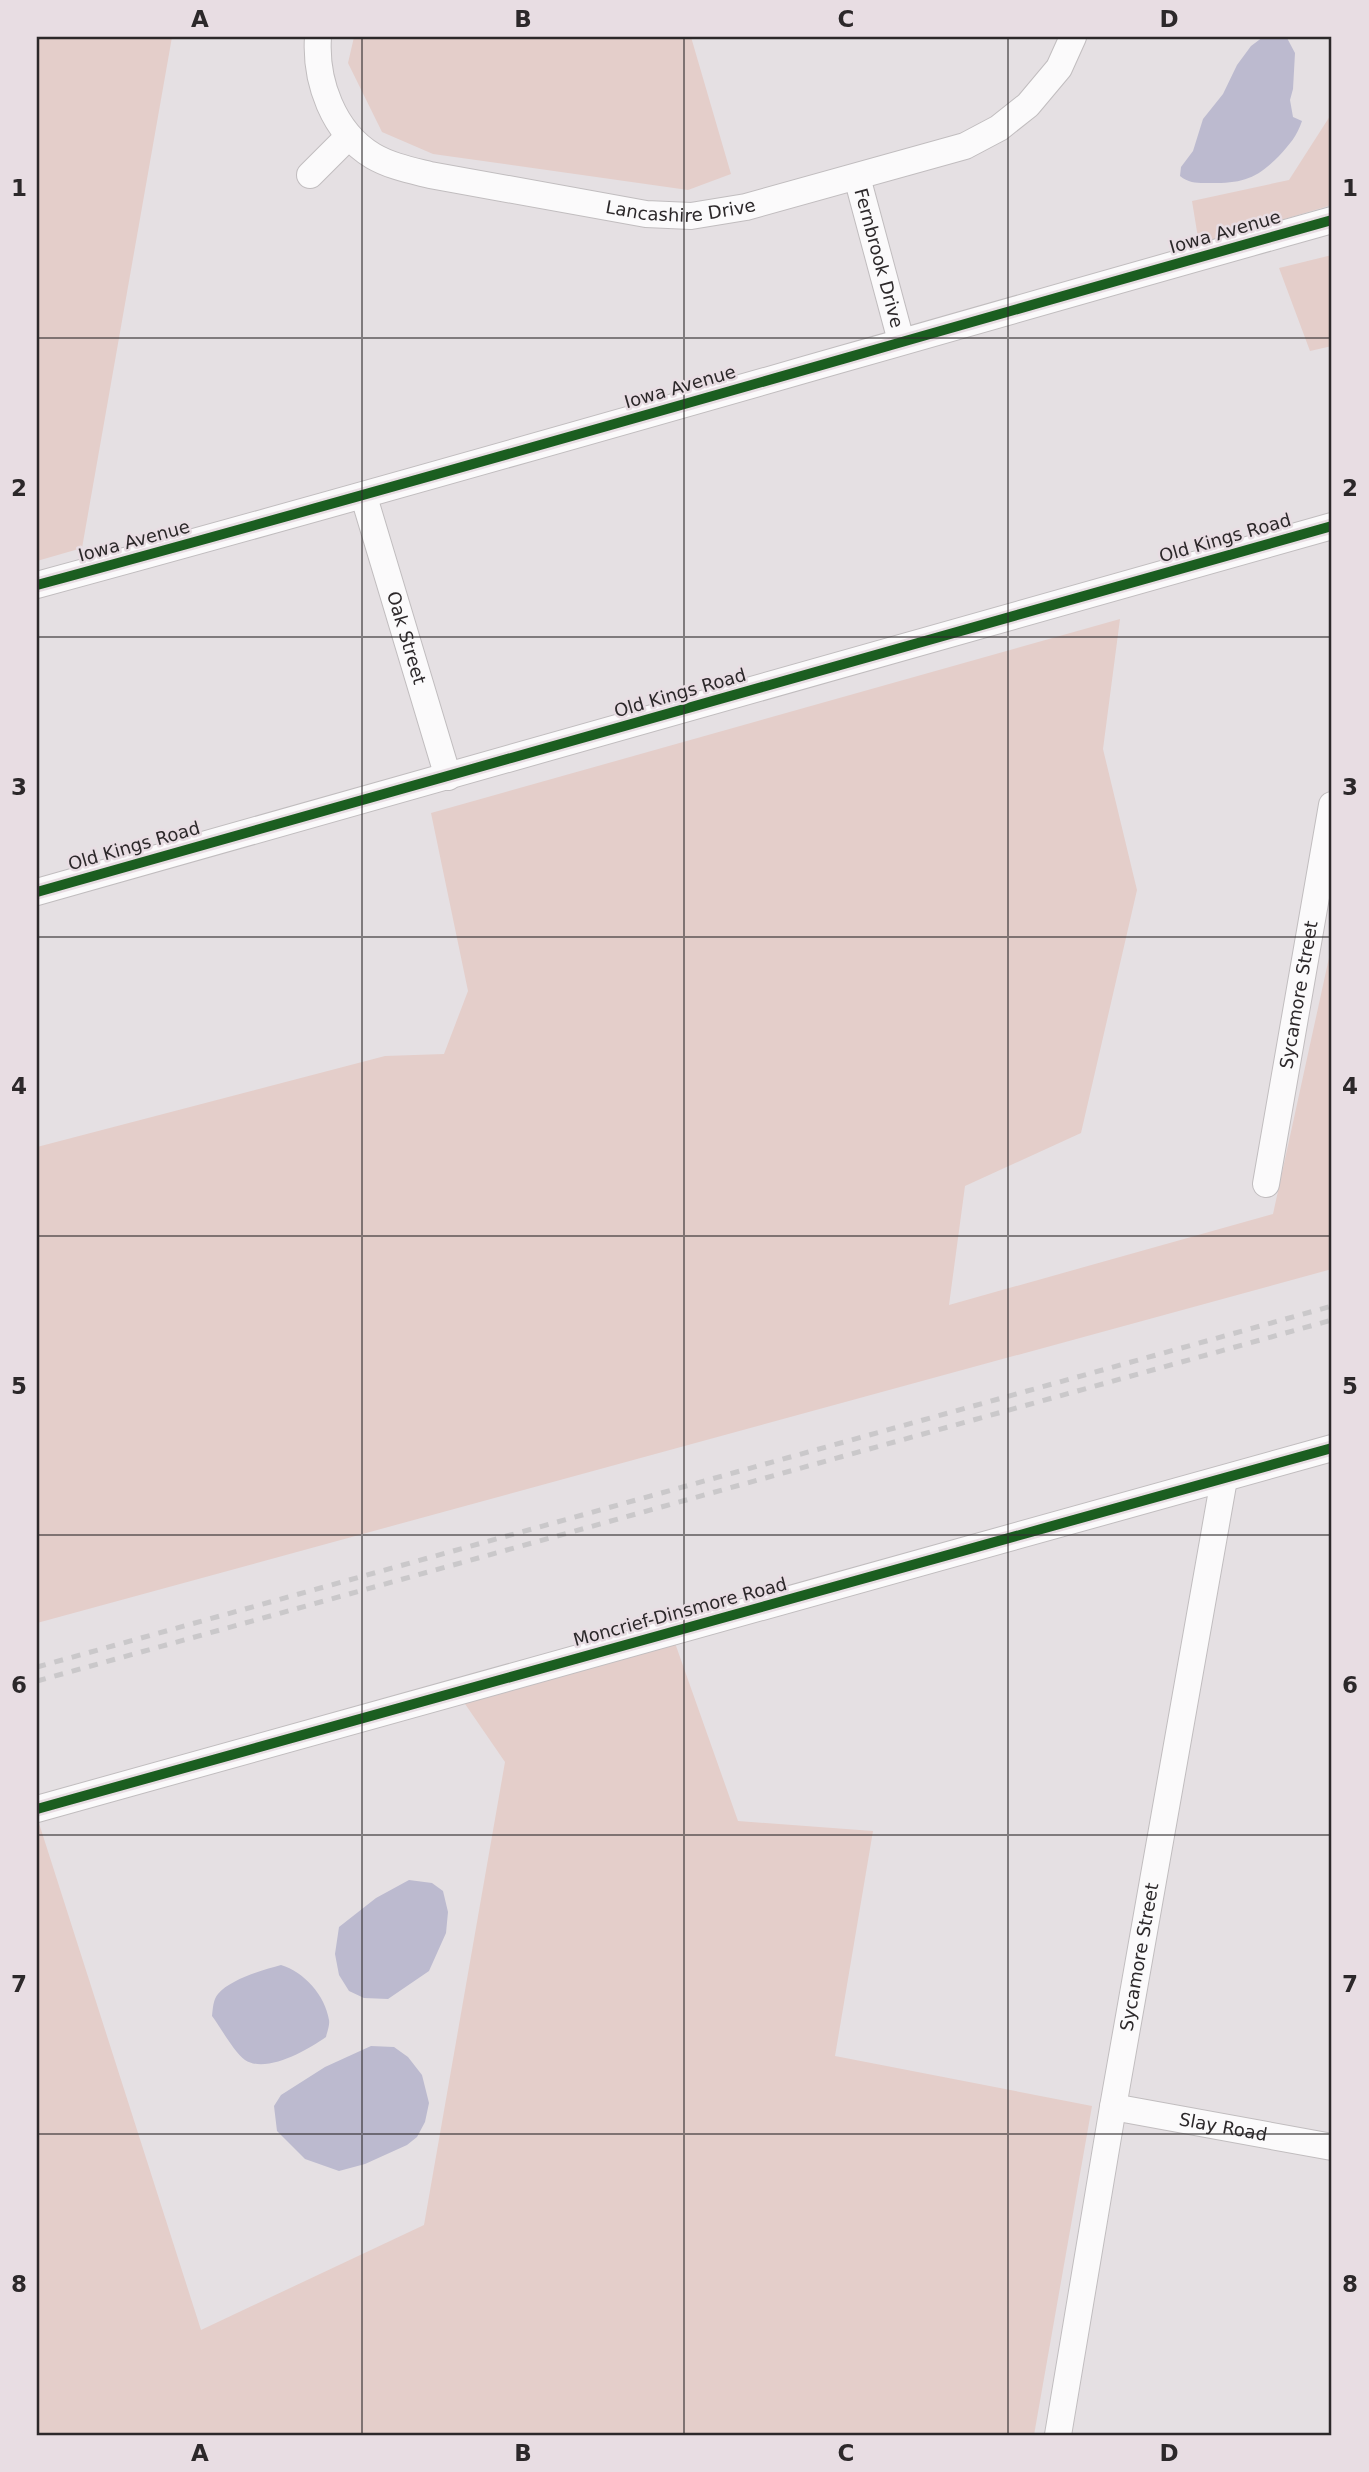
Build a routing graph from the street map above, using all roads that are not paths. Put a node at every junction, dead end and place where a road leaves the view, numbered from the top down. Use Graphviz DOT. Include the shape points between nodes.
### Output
graph roads {
  1 [pos="318,37"];
  2 [pos="1073,37"];
  3 [pos="348,137"];
  4 [pos="310,175"];
  5 [pos="857,177"];
  6 [pos="1332,220"];
  7 [pos="901,341"];
  8 [pos="364,497"];
  9 [pos="1332,526"];
  10 [pos="37,585"];
  11 [pos="448,777"];
  12 [pos="1332,805"];
  13 [pos="37,892"];
  14 [pos="1266,1184"];
  15 [pos="1332,1448"];
  16 [pos="1223,1479"];
  17 [pos="37,1809"];
  18 [pos="1113,2107"];
  19 [pos="1332,2147"];
  20 [pos="1058,2435"];
  1 -- 3 [label="street, Lancashire Drive" via="321,82"];
  2 -- 5 [label="street, Lancashire Drive" via="1059,68 1028,105 999,128 965,146"];
  3 -- 4 [label="street"];
  3 -- 5 [label="street, Lancashire Drive" via="373,156 400,168 646,214 691,216 746,207"];
  5 -- 7 [label="street, Fernbrook Drive"];
  6 -- 7 [label="street, Iowa Avenue"];
  7 -- 8 [label="street, Iowa Avenue"];
  8 -- 10 [label="street, Iowa Avenue"];
  8 -- 11 [label="street, Oak Street"];
  9 -- 11 [label="street, Old Kings Road"];
  11 -- 13 [label="street, Old Kings Road"];
  12 -- 14 [label="street, Sycamore Street"];
  15 -- 16 [label="street, Moncrief-Dinsmore Road"];
  16 -- 17 [label="street, Moncrief-Dinsmore Road"];
  16 -- 18 [label="street, Sycamore Street"];
  18 -- 19 [label="street, Slay Road"];
  18 -- 20 [label="street, Sycamore Street"];
}
